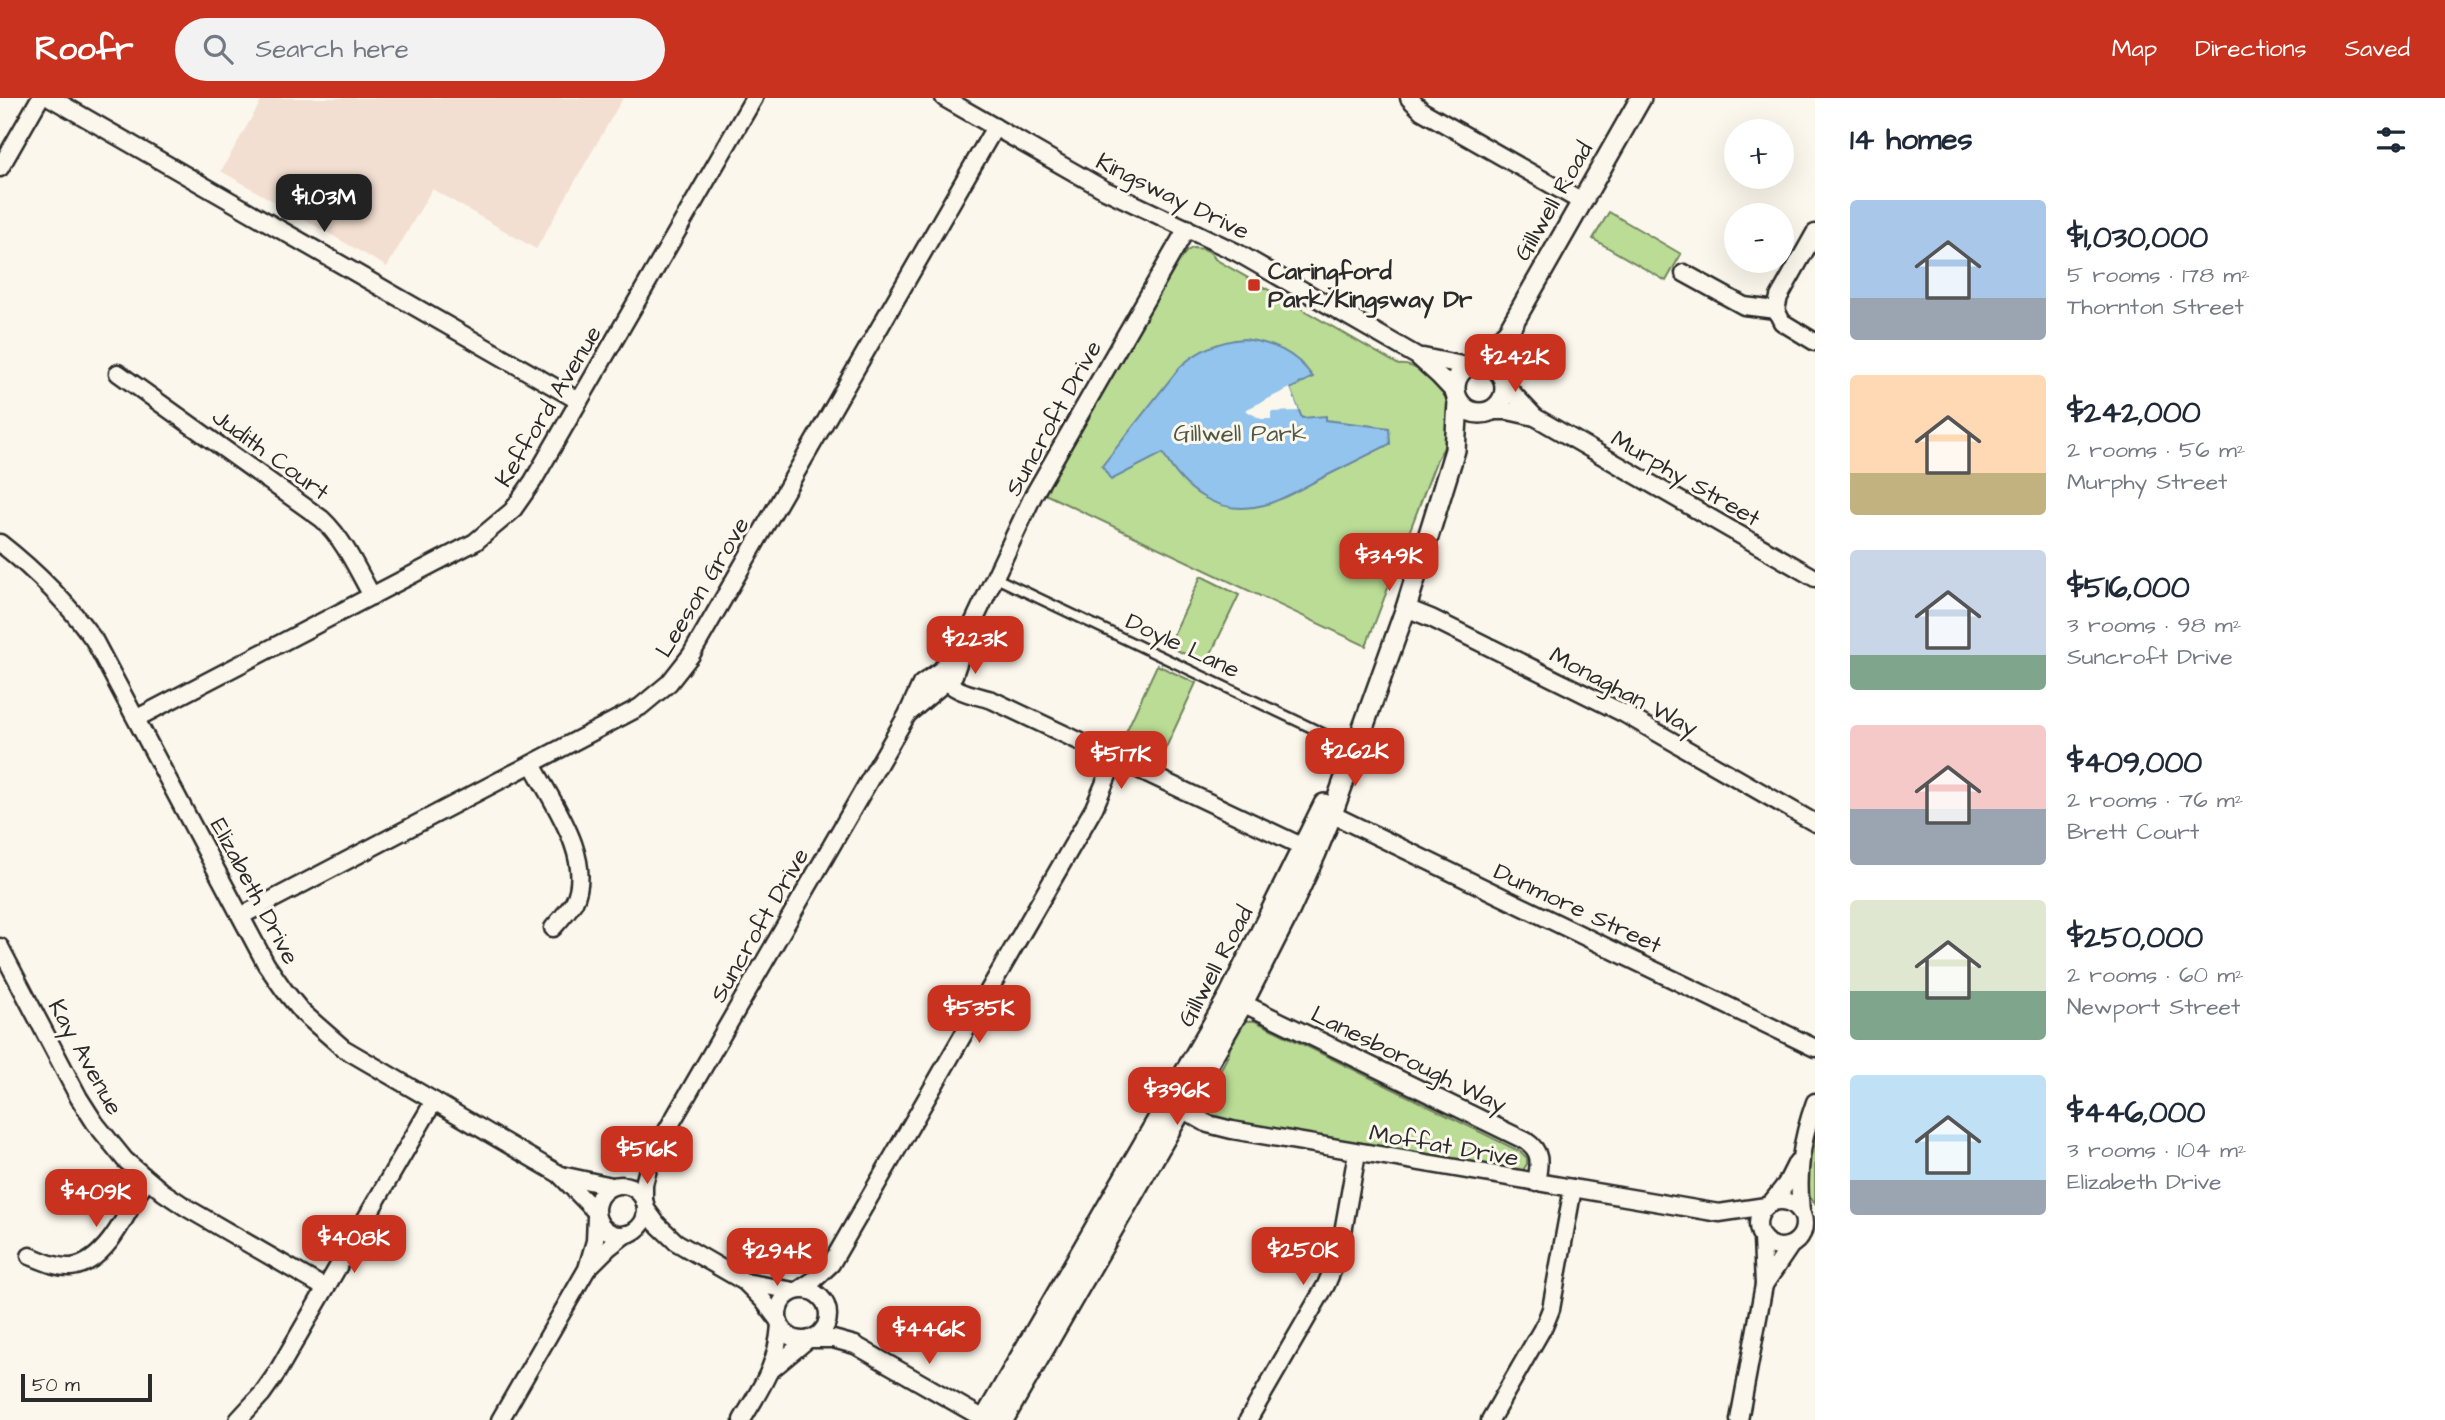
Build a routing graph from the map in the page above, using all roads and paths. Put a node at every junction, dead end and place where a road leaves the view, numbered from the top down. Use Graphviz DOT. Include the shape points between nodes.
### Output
graph roads {
  1 [pos="40,98"];
  2 [pos="51,98"];
  3 [pos="754,98"];
  4 [pos="944,98"];
  5 [pos="1409,98"];
  6 [pos="1641,98"];
  7 [pos="995,127"];
  8 [pos="0,167"];
  9 [pos="1582,202"];
  10 [pos="1187,228"];
  11 [pos="1815,233"];
  12 [pos="1685,273"];
  13 [pos="1776,310"];
  14 [pos="1509,330"];
  15 [pos="1815,342"];
  16 [pos="1417,356"];
  17 [pos="1472,365"];
  18 [pos="118,373"];
  19 [pos="1504,381"];
  20 [pos="1456,398"];
  21 [pos="579,401"];
  22 [pos="1488,412"];
  23 [pos="1535,418"];
  24 [pos="1455,450"];
  25 [pos="0,543"];
  26 [pos="994,578"];
  27 [pos="1815,578"];
  28 [pos="372,596"];
  29 [pos="1406,608"];
  30 [pos="947,676"];
  31 [pos="137,718"];
  32 [pos="1354,748"];
  33 [pos="1121,762"];
  34 [pos="532,764"];
  35 [pos="1327,811"];
  36 [pos="1815,823"];
  37 [pos="1310,850"];
  38 [pos="241,916"];
  39 [pos="553,928"];
  40 [pos="0,947"];
  41 [pos="1236,1000"];
  42 [pos="1815,1048"];
  43 [pos="434,1101"];
  44 [pos="1815,1102"];
  45 [pos="1175,1105"];
  46 [pos="1357,1153"];
  47 [pos="1800,1157"];
  48 [pos="651,1158"];
  49 [pos="559,1174"];
  50 [pos="146,1179"];
  51 [pos="1536,1183"];
  52 [pos="615,1185"];
  53 [pos="1573,1188"];
  54 [pos="1769,1204"];
  55 [pos="645,1205"];
  56 [pos="1720,1213"];
  57 [pos="596,1214"];
  58 [pos="1806,1217"];
  59 [pos="629,1233"];
  60 [pos="1761,1236"];
  61 [pos="1815,1237"];
  62 [pos="676,1242"];
  63 [pos="1794,1243"];
  64 [pos="30,1256"];
  65 [pos="831,1264"];
  66 [pos="587,1269"];
  67 [pos="745,1282"];
  68 [pos="1764,1285"];
  69 [pos="325,1288"];
  70 [pos="796,1290"];
  71 [pos="828,1310"];
  72 [pos="779,1323"];
  73 [pos="808,1339"];
  74 [pos="855,1345"];
  75 [pos="771,1370"];
  76 [pos="238,1420"];
  77 [pos="500,1420"];
  78 [pos="742,1420"];
  79 [pos="985,1420"];
  80 [pos="1003,1420"];
  81 [pos="1248,1420"];
  82 [pos="1490,1420"];
  83 [pos="1739,1420"];
  1 -- 8 [label="street"];
  2 -- 21 [label="street"];
  3 -- 21 [label="street, Kefford Avenue"];
  4 -- 7 [label="street, Kingsway Drive"];
  5 -- 9 [label="street" via="1422,111"];
  6 -- 9 [label="street, Gillwell Road"];
  7 -- 10 [label="street, Kingsway Drive" via="1105,190"];
  7 -- 34 [label="street, Leeson Grove" via="681,670 640,707"];
  9 -- 14 [label="street, Gillwell Road"];
  10 -- 16 [label="street, Kingsway Drive"];
  10 -- 26 [label="street, Suncroft Drive" via="1043,478"];
  11 -- 13 [label="street"];
  12 -- 13 [label="street" via="1744,306"];
  13 -- 15 [label="street" via="1782,322"];
  14 -- 17 [label="street, Gillwell Road"];
  14 -- 19 [label="street, Gillwell Road"];
  16 -- 17 [label="street, Kingsway Drive"];
  16 -- 20 [label="street, Kingsway Drive"];
  17 -- 19 [label="street" via="1492,366"];
  17 -- 20 [label="street" via="1456,378"];
  18 -- 28 [label="street, Judith Court" via="322,519 335,531"];
  19 -- 22 [label="street" via="1502,401"];
  19 -- 23 [label="street, Murphy Street"];
  20 -- 22 [label="street" via="1470,412"];
  20 -- 24 [label="street, Gillwell Road"];
  21 -- 28 [label="street, Kefford Avenue" via="524,496 498,524 475,542"];
  22 -- 23 [label="street, Murphy Street" via="1508,411"];
  22 -- 24 [label="street, Gillwell Road"];
  23 -- 27 [label="street, Murphy Street"];
  24 -- 29 [label="street, Gillwell Road"];
  25 -- 31 [label="street, Elizabeth Drive" via="74,612"];
  26 -- 30 [label="street, Suncroft Drive"];
  26 -- 32 [label="lane, Doyle Lane"];
  28 -- 31 [label="street, Kefford Avenue"];
  29 -- 32 [label="street, Gillwell Road"];
  29 -- 36 [label="street, Monaghan Way" via="1623,713"];
  30 -- 33 [label="street" via="966,692"];
  30 -- 48 [label="street, Suncroft Drive" via="907,715"];
  31 -- 38 [label="street, Elizabeth Drive"];
  32 -- 35 [label="street, Gillwell Road"];
  33 -- 37 [label="street"];
  33 -- 65 [label="street" via="1108,793 1094,808"];
  34 -- 38 [label="street, Leeson Grove"];
  34 -- 39 [label="street" via="580,865 573,902"];
  35 -- 37 [label="street, Gillwell Road"];
  35 -- 42 [label="street, Dunmore Street"];
  37 -- 41 [label="street, Gillwell Road"];
  38 -- 43 [label="street, Elizabeth Drive" via="266,964 302,1012 344,1048"];
  40 -- 50 [label="street, Kay Avenue" via="79,1098 109,1141"];
  41 -- 45 [label="street, Gillwell Road"];
  41 -- 51 [label="street, Lanesborough Way" via="1526,1141 1539,1155"];
  43 -- 49 [label="street, Elizabeth Drive"];
  43 -- 69 [label="street"];
  44 -- 47 [label="street"];
  45 -- 46 [label="street, Moffat Drive" via="1216,1126"];
  45 -- 79 [label="street, Gillwell Road"];
  45 -- 80 [label="street, Gillwell Road"];
  46 -- 51 [label="street, Moffat Drive"];
  46 -- 81 [label="street" via="1339,1255"];
  47 -- 54 [label="street"];
  47 -- 58 [label="street"];
  48 -- 52 [label="street, Suncroft Drive"];
  48 -- 55 [label="street, Suncroft Drive" via="644,1184"];
  49 -- 52 [label="street, Elizabeth Drive"];
  49 -- 57 [label="street, Elizabeth Drive"];
  50 -- 64 [label="street" via="108,1244 86,1263 56,1266"];
  50 -- 69 [label="street, Kay Avenue"];
  51 -- 53 [label="street, Moffat Drive"];
  52 -- 55 [label="street" via="634,1188"];
  52 -- 57 [label="street" via="599,1196"];
  53 -- 56 [label="street, Moffat Drive"];
  53 -- 82 [label="street" via="1552,1309"];
  54 -- 56 [label="street, Moffat Drive"];
  54 -- 58 [label="street" via="1791,1203"];
  54 -- 60 [label="street" via="1758,1219"];
  55 -- 59 [label="street" via="643,1223"];
  55 -- 62 [label="street"];
  56 -- 60 [label="street, Moffat Drive"];
  57 -- 59 [label="street" via="604,1229 619,1235"];
  57 -- 66 [label="street"];
  58 -- 63 [label="street" via="1804,1230"];
  59 -- 62 [label="street"];
  59 -- 66 [label="street"];
  60 -- 63 [label="street" via="1779,1247"];
  60 -- 68 [label="street"];
  61 -- 63 [label="street"];
  62 -- 67 [label="street"];
  63 -- 68 [label="street"];
  65 -- 70 [label="street"];
  65 -- 71 [label="street"];
  66 -- 77 [label="street"];
  67 -- 70 [label="street"];
  67 -- 72 [label="street"];
  68 -- 83 [label="street"];
  69 -- 76 [label="street" via="276,1374"];
  70 -- 71 [label="street" via="817,1293"];
  70 -- 72 [label="street" via="779,1306"];
  71 -- 73 [label="street" via="826,1326"];
  71 -- 74 [label="street" via="839,1330"];
  72 -- 73 [label="street" via="791,1337"];
  72 -- 75 [label="street"];
  73 -- 74 [label="street"];
  73 -- 75 [label="street"];
  74 -- 79 [label="street"];
  75 -- 78 [label="street"];
}
